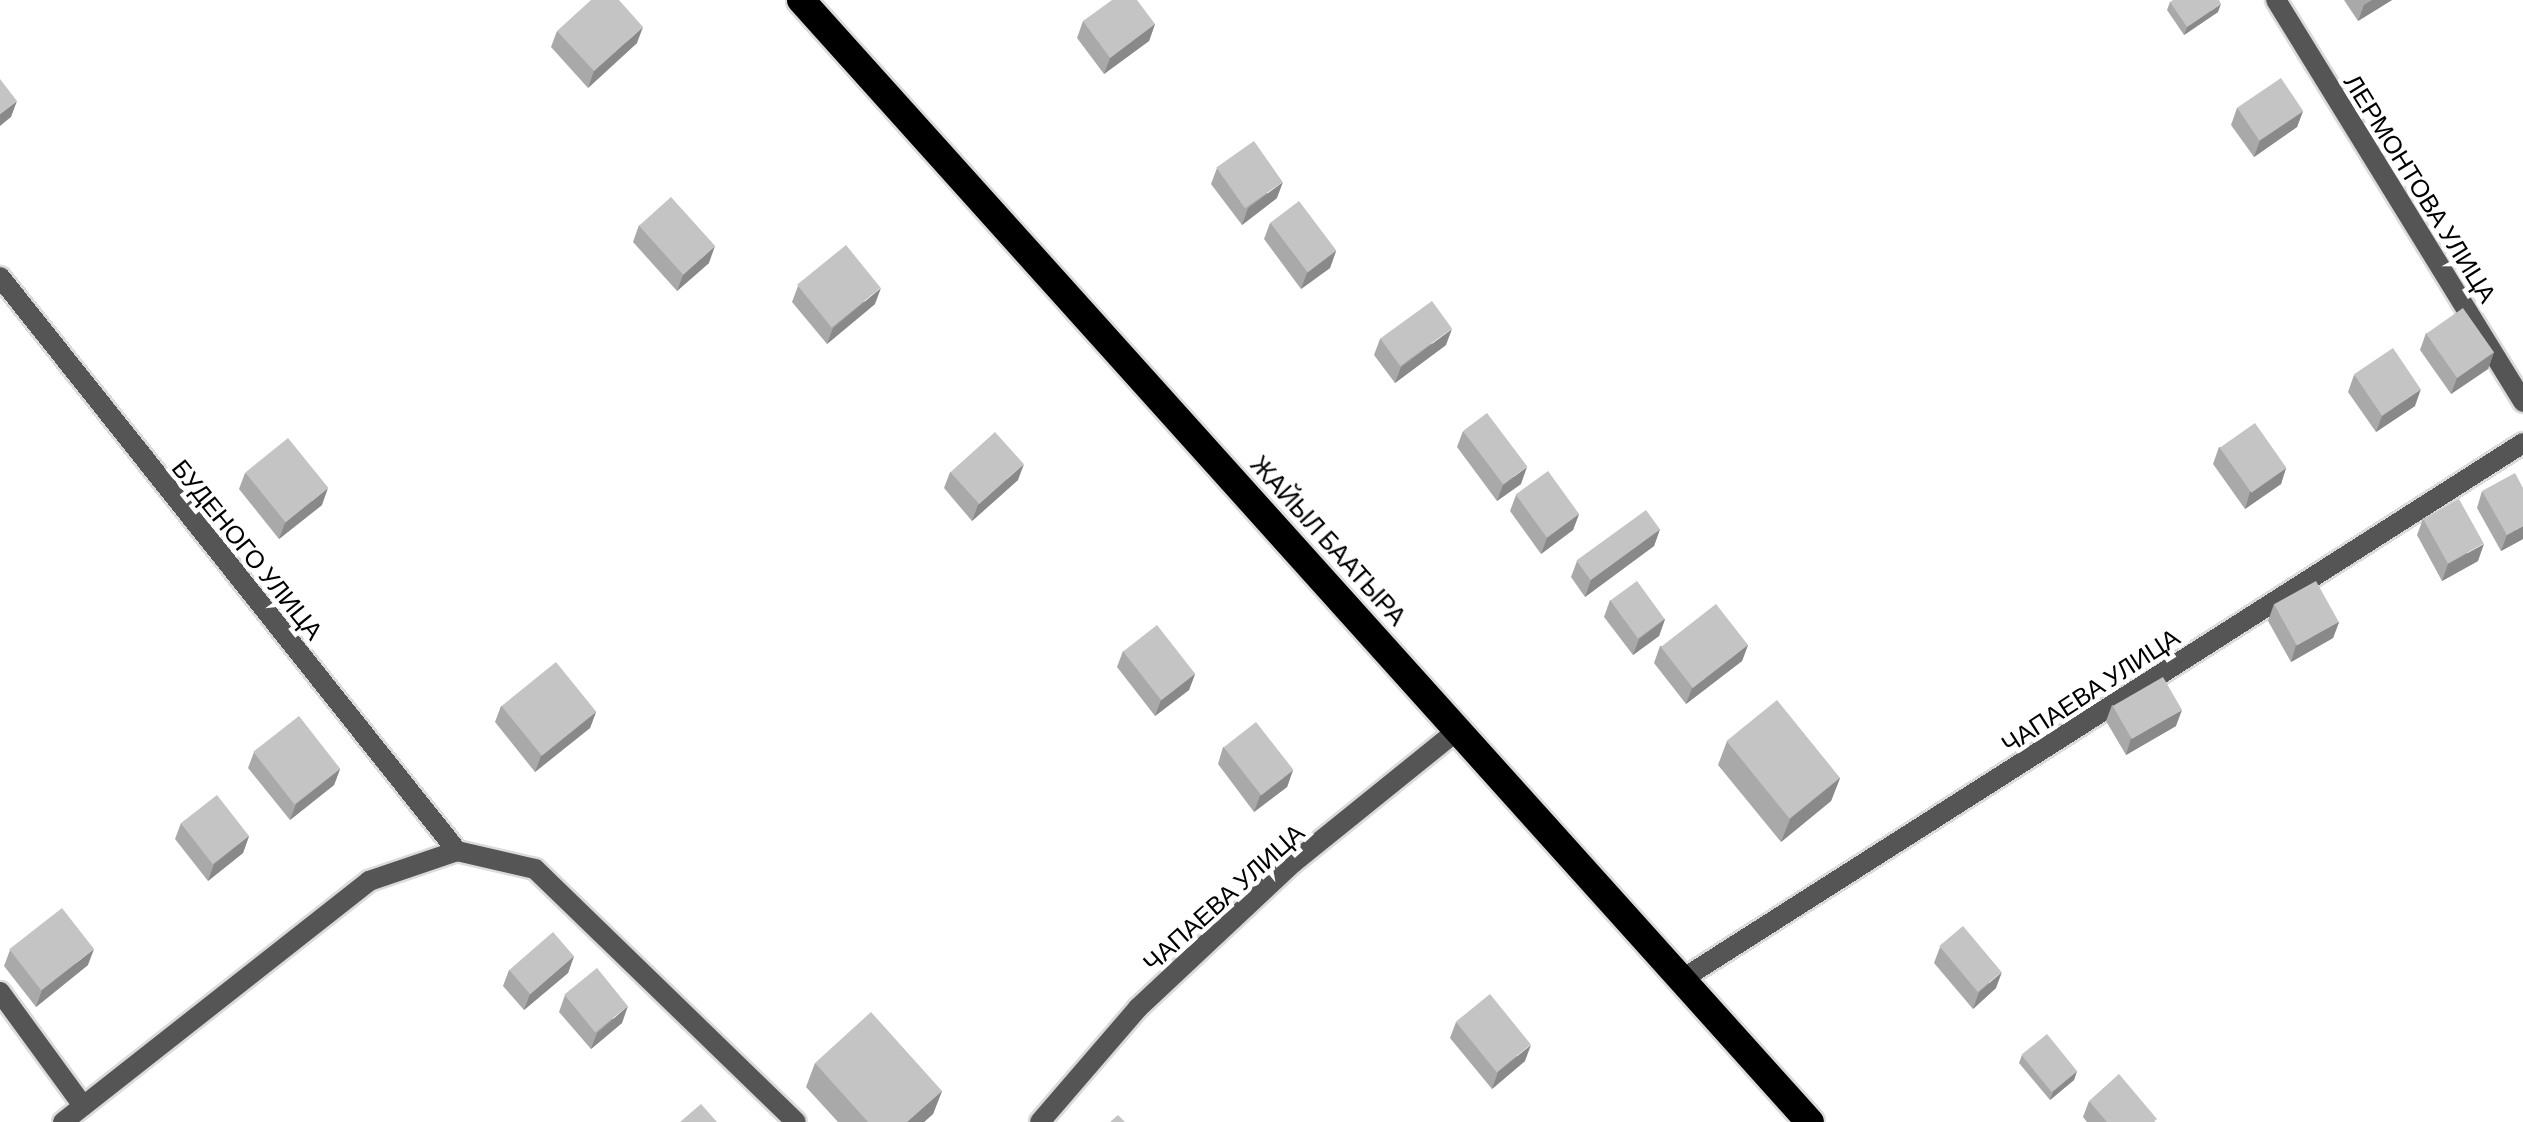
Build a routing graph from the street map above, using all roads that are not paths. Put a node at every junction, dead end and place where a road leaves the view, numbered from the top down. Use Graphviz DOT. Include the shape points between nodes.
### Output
graph roads {
  1 [pos="801,0"];
  2 [pos="2276,0"];
  3 [pos="0,278"];
  4 [pos="2523,402"];
  5 [pos="2523,443"];
  6 [pos="1459,728"];
  7 [pos="457,851"];
  8 [pos="1684,978"];
  9 [pos="0,992"];
  10 [pos="84,1106"];
  11 [pos="63,1122"];
  12 [pos="796,1122"];
  13 [pos="1040,1122"];
  14 [pos="1810,1122"];
  1 -- 6 [label="highway, ЖАЙЫЛ БААТЫРА"];
  2 -- 4 [label="street, ЛЕРМОНТОВА УЛИЦА"];
  3 -- 7 [label="street, БУДЕНОГО УЛИЦА"];
  5 -- 8 [label="street, ЧАПАЕВА УЛИЦА"];
  6 -- 8 [label="highway, ЖАЙЫЛ БААТЫРА"];
  6 -- 13 [label="street, ЧАПАЕВА УЛИЦА" via="1278,876 1138,1008"];
  7 -- 10 [label="street" via="369,881"];
  7 -- 12 [label="street" via="534,868"];
  8 -- 14 [label="highway, ЖАЙЫЛ БААТЫРА"];
  9 -- 10 [label="street"];
  10 -- 11 [label="street"];
}
